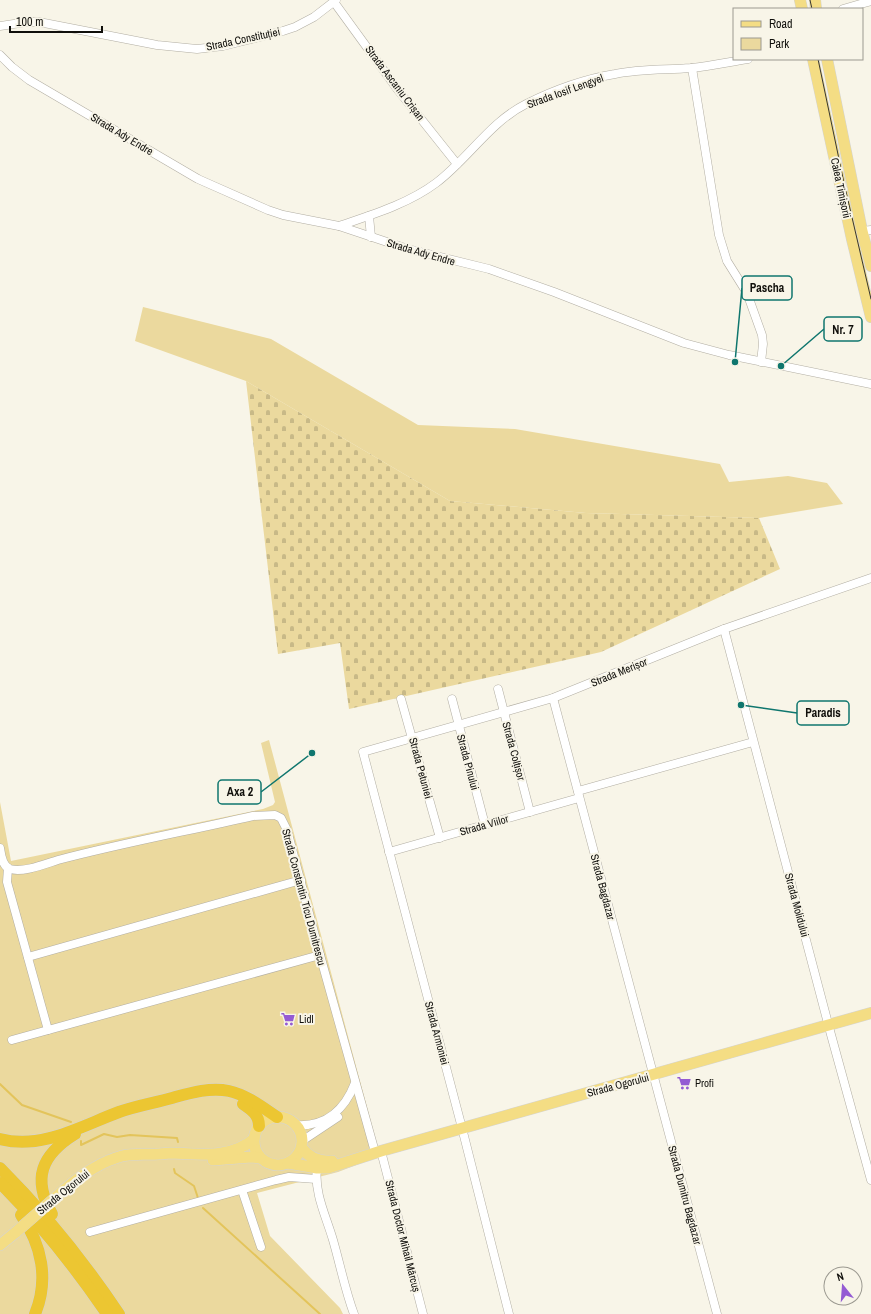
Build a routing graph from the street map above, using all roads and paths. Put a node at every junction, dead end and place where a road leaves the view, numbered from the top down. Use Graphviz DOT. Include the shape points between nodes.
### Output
graph roads {
  1 [pos="335,1"];
  2 [pos="871,1"];
  3 [pos="846,8"];
  4 [pos="0,26"];
  5 [pos="0,55"];
  6 [pos="742,60"];
  7 [pos="813,60"];
  8 [pos="827,60"];
  9 [pos="692,68"];
  10 [pos="457,164"];
  11 [pos="369,216"];
  12 [pos="339,226"];
  13 [pos="867,231"];
  14 [pos="371,237"];
  15 [pos="871,266"];
  16 [pos="871,317"];
  17 [pos="761,362"];
  18 [pos="871,384"];
  19 [pos="871,578"];
  20 [pos="724,629"];
  21 [pos="498,689"];
  22 [pos="553,698"];
  23 [pos="402,699"];
  24 [pos="452,699"];
  25 [pos="504,712"];
  26 [pos="458,725"];
  27 [pos="413,739"];
  28 [pos="753,742"];
  29 [pos="362,752"];
  30 [pos="578,795"];
  31 [pos="530,812"];
  32 [pos="485,825"];
  33 [pos="440,838"];
  34 [pos="0,848"];
  35 [pos="389,852"];
  36 [pos="8,868"];
  37 [pos="301,880"];
  38 [pos="320,955"];
  39 [pos="28,958"];
  40 [pos="871,1014"];
  41 [pos="829,1026"];
  42 [pos="48,1030"];
  43 [pos="12,1040"];
  44 [pos="653,1076"];
  45 [pos="356,1083"];
  46 [pos="350,1095"];
  47 [pos="158,1102"];
  48 [pos="277,1117"];
  49 [pos="98,1121"];
  50 [pos="296,1125"];
  51 [pos="259,1126"];
  52 [pos="462,1128"];
  53 [pos="0,1139"];
  54 [pos="254,1139"];
  55 [pos="302,1144"];
  56 [pos="158,1154"];
  57 [pos="376,1154"];
  58 [pos="260,1158"];
  59 [pos="288,1163"];
  60 [pos="0,1168"];
  61 [pos="317,1168"];
  62 [pos="316,1179"];
  63 [pos="871,1180"];
  64 [pos="0,1184"];
  65 [pos="242,1190"];
  66 [pos="90,1232"];
  67 [pos="0,1245"];
  68 [pos="261,1247"];
  69 [pos="72,1248"];
  70 [pos="35,1314"];
  71 [pos="107,1314"];
  72 [pos="119,1314"];
  73 [pos="354,1314"];
  74 [pos="423,1314"];
  75 [pos="509,1314"];
  76 [pos="717,1314"];
  1 -- 4 [label="street, Strada Constituției" via="314,17 283,31 223,46 197,49 157,45 39,22"];
  1 -- 10 [label="street, Strada Ascaniu Crișan" via="398,90"];
  2 -- 3 [label="street"];
  5 -- 12 [label="street, Strada Ady Endre" via="29,80 198,179 273,212"];
  6 -- 9 [label="street, Strada Iosif Lengyel"];
  7 -- 16 [label="main road, Calea Timișorii"];
  8 -- 13 [label="main road, Calea Timișorii"];
  9 -- 10 [label="street, Strada Iosif Lengyel" via="615,74 556,92 506,116"];
  9 -- 17 [label="street" via="719,235 727,261 747,293 762,335"];
  10 -- 11 [label="street, Strada Iosif Lengyel" via="421,193"];
  11 -- 12 [label="street, Strada Iosif Lengyel"];
  11 -- 14 [label="street"];
  12 -- 14 [label="street, Strada Ady Endre"];
  13 -- 15 [label="main road, Calea Timișorii"];
  14 -- 17 [label="street, Strada Ady Endre" via="489,269 684,343"];
  17 -- 18 [label="street, Strada Ady Endre"];
  19 -- 20 [label="street, Strada Merișor"];
  20 -- 22 [label="street, Strada Merișor"];
  20 -- 28 [label="street, Strada Molidului"];
  21 -- 25 [label="street, Strada Colțișor"];
  22 -- 25 [label="street, Strada Merișor"];
  22 -- 30 [label="street, Strada Bagdazar"];
  23 -- 27 [label="street, Strada Petuniei"];
  24 -- 26 [label="street, Strada Pinului"];
  25 -- 26 [label="street, Strada Merișor"];
  25 -- 31 [label="street, Strada Colțișor"];
  26 -- 27 [label="street, Strada Merișor"];
  26 -- 32 [label="street, Strada Pinului"];
  27 -- 29 [label="street, Strada Merișor"];
  27 -- 33 [label="street, Strada Petuniei"];
  28 -- 30 [label="street, Strada Viilor"];
  28 -- 41 [label="street, Strada Molidului"];
  29 -- 35 [label="street, Strada Armoniei"];
  30 -- 31 [label="street, Strada Viilor"];
  30 -- 44 [label="street, Strada Bagdazar"];
  31 -- 32 [label="street, Strada Viilor"];
  32 -- 33 [label="street, Strada Viilor"];
  33 -- 35 [label="street, Strada Viilor"];
  34 -- 36 [label="street" via="3,862"];
  35 -- 52 [label="street, Strada Armoniei"];
  36 -- 37 [label="street, Strada Constantin Ticu Dumitrescu" via="23,870 93,851 270,814 278,816 283,822"];
  36 -- 39 [label="street" via="7,882"];
  37 -- 38 [label="street, Strada Constantin Ticu Dumitrescu"];
  37 -- 39 [label="street"];
  38 -- 42 [label="street"];
  38 -- 45 [label="street, Strada Constantin Ticu Dumitrescu"];
  39 -- 42 [label="street"];
  40 -- 41 [label="main road, Strada Ogorului"];
  41 -- 44 [label="main road, Strada Ogorului"];
  41 -- 63 [label="street, Strada Molidului"];
  42 -- 43 [label="street"];
  44 -- 52 [label="main road, Strada Ogorului"];
  44 -- 76 [label="street, Strada Dumitru Bagdazar"];
  45 -- 46 [label="street"];
  45 -- 57 [label="street, Strada Constantin Ticu Dumitrescu"];
  46 -- 50 [label="street" via="339,1111 330,1117 308,1125"];
  46 -- 55 [label="street" via="349,1103 342,1115"];
  47 -- 48 [label="highway" via="203,1091 223,1090 242,1095"];
  47 -- 49 [label="highway" via="119,1112"];
  47 -- 51 [label="highway" via="203,1096 222,1097 249,1108 258,1116"];
  48 -- 50 [label="main road" via="286,1118"];
  48 -- 51 [label="main road" via="267,1119"];
  49 -- 53 [label="highway" via="38,1141"];
  49 -- 69 [label="highway" via="58,1146 43,1169 44,1199"];
  50 -- 55 [label="main road" via="301,1133"];
  51 -- 54 [label="main road"];
  52 -- 57 [label="main road, Strada Ogorului"];
  52 -- 75 [label="street, Strada Armoniei"];
  54 -- 56 [label="main road, Strada Ogorului" via="236,1150 214,1154"];
  54 -- 58 [label="main road" via="255,1149"];
  55 -- 57 [label="main road, Strada Ogorului" via="311,1158 326,1161"];
  55 -- 59 [label="main road" via="298,1155"];
  56 -- 58 [label="main road, Strada Ogorului" via="204,1160"];
  56 -- 67 [label="main road, Strada Ogorului, bridge" via="132,1154 91,1169"];
  57 -- 61 [label="main road, Strada Ogorului"];
  57 -- 74 [label="street, Strada Doctor Mihail Mărcuș"];
  58 -- 59 [label="main road" via="270,1164"];
  59 -- 61 [label="main road, Strada Ogorului"];
  60 -- 69 [label="highway"];
  61 -- 62 [label="street"];
  62 -- 65 [label="street" via="289,1177"];
  62 -- 73 [label="street"];
  64 -- 70 [label="highway" via="29,1227 40,1254 42,1286"];
  64 -- 71 [label="highway" via="55,1245"];
  65 -- 66 [label="street"];
  65 -- 68 [label="street"];
  69 -- 72 [label="highway"];
}
